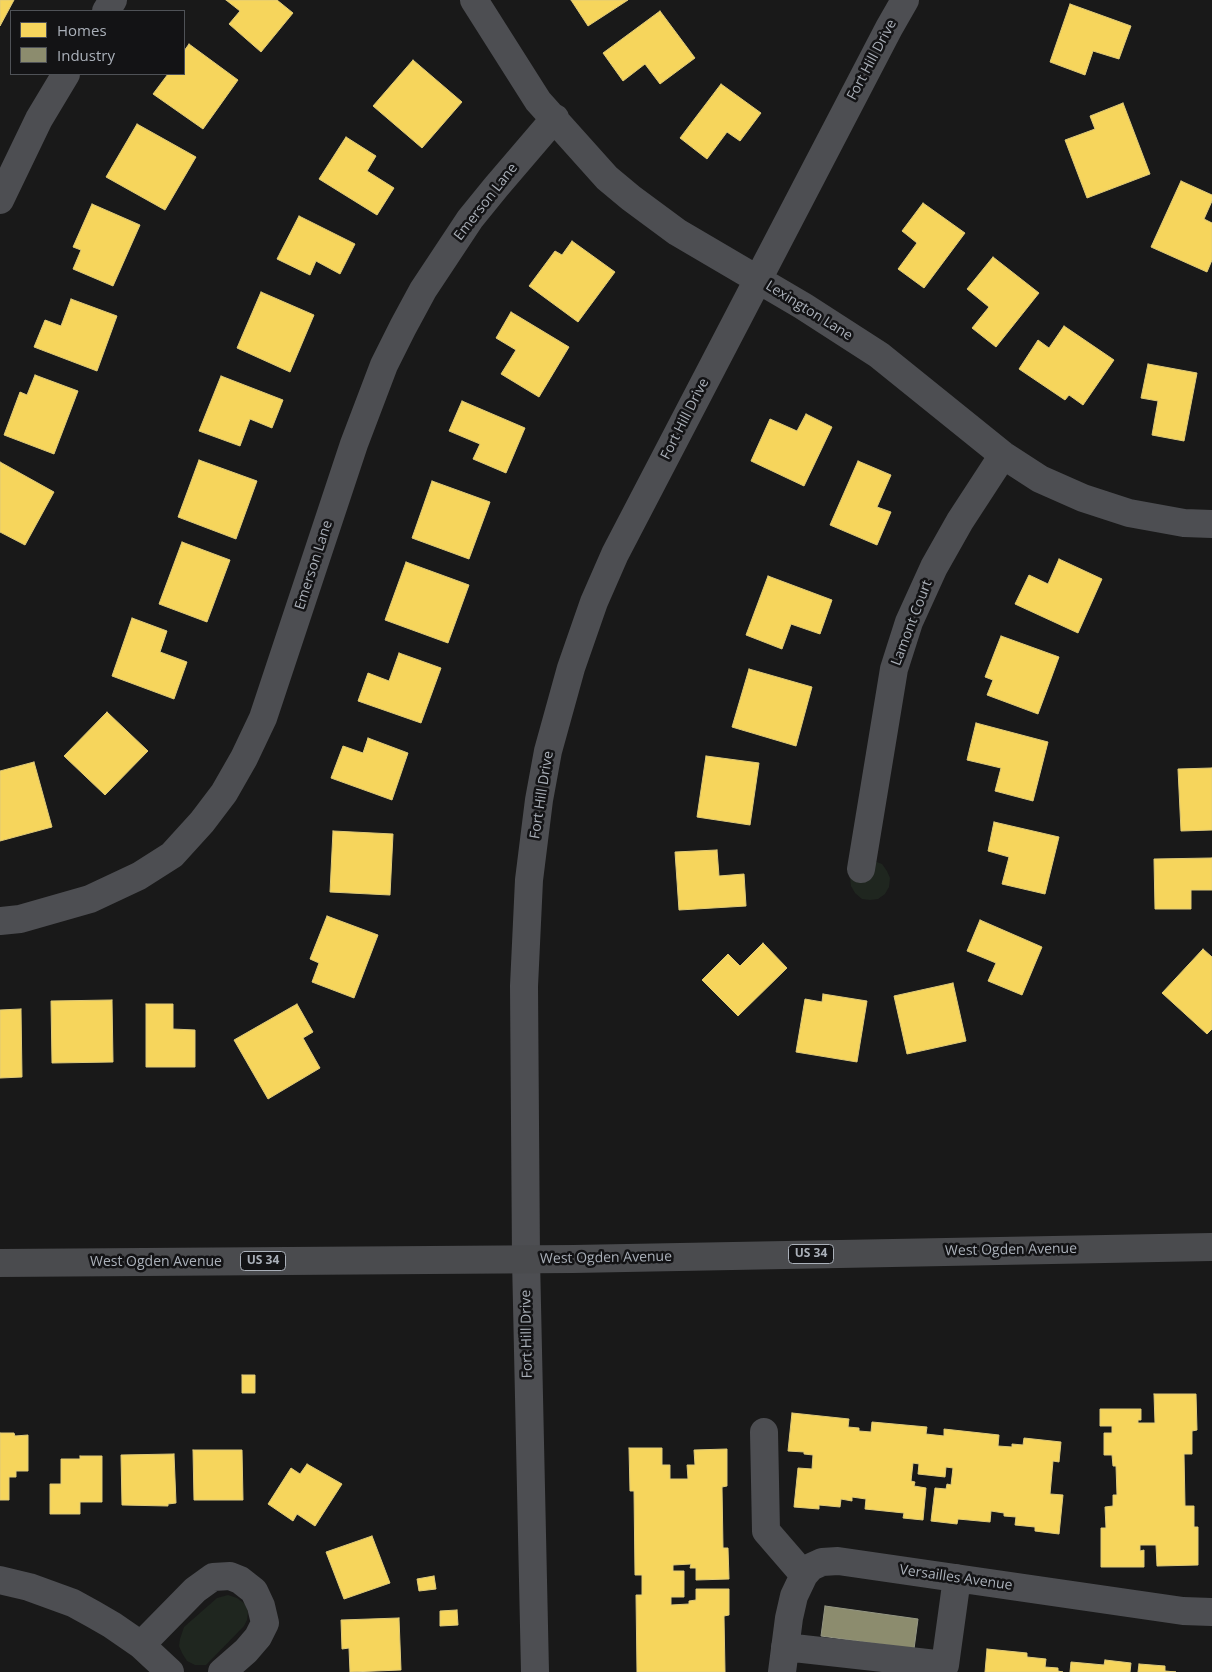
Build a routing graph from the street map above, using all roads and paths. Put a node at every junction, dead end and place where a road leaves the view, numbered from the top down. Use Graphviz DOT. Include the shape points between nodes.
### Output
graph roads {
  1 [pos="474,0"];
  2 [pos="905,0"];
  3 [pos="65,75"];
  4 [pos="555,118"];
  5 [pos="0,200"];
  6 [pos="757,279"];
  7 [pos="1003,455"];
  8 [pos="1212,524"];
  9 [pos="861,869"];
  10 [pos="0,922"];
  11 [pos="1212,1248"];
  12 [pos="526,1259"];
  13 [pos="0,1263"];
  14 [pos="764,1432"];
  15 [pos="804,1575"];
  16 [pos="957,1578"];
  17 [pos="0,1580"];
  18 [pos="1212,1612"];
  19 [pos="141,1645"];
  20 [pos="784,1660"];
  21 [pos="170,1672"];
  22 [pos="222,1672"];
  23 [pos="535,1672"];
  1 -- 4 [label="street, Lexington Lane" via="538,101"];
  2 -- 6 [label="street, Fort Hill Drive"];
  3 -- 5 [label="street" via="39,119"];
  4 -- 6 [label="street, Lexington Lane" via="607,178 631,198 677,232"];
  4 -- 10 [label="street, Emerson Lane" via="470,219 423,290 384,365 354,444 263,718 224,793 172,855 138,876 90,899"];
  6 -- 7 [label="street, Lexington Lane" via="879,355"];
  6 -- 12 [label="street, Fort Hill Drive" via="611,562 571,668 548,751 529,880 524,986"];
  7 -- 8 [label="street, Lexington Lane" via="1040,479 1083,498 1129,513 1184,523"];
  7 -- 9 [label="street, Lamont Court" via="934,567 910,622 894,669"];
  11 -- 12 [label="main road, West Ogden Avenue / US 34"];
  12 -- 13 [label="main road, West Ogden Avenue / US 34"];
  12 -- 23 [label="street, Fort Hill Drive"];
  14 -- 15 [label="street" via="766,1531"];
  15 -- 16 [label="street, Versailles Avenue" via="822,1562 838,1561"];
  15 -- 20 [label="street" via="794,1596"];
  16 -- 18 [label="street, Versailles Avenue"];
  16 -- 20 [label="street" via="945,1666"];
  17 -- 19 [label="street" via="73,1603"];
  19 -- 21 [label="street"];
  19 -- 22 [label="street" via="195,1590 213,1577 230,1576 254,1591 265,1623 246,1651"];
}
